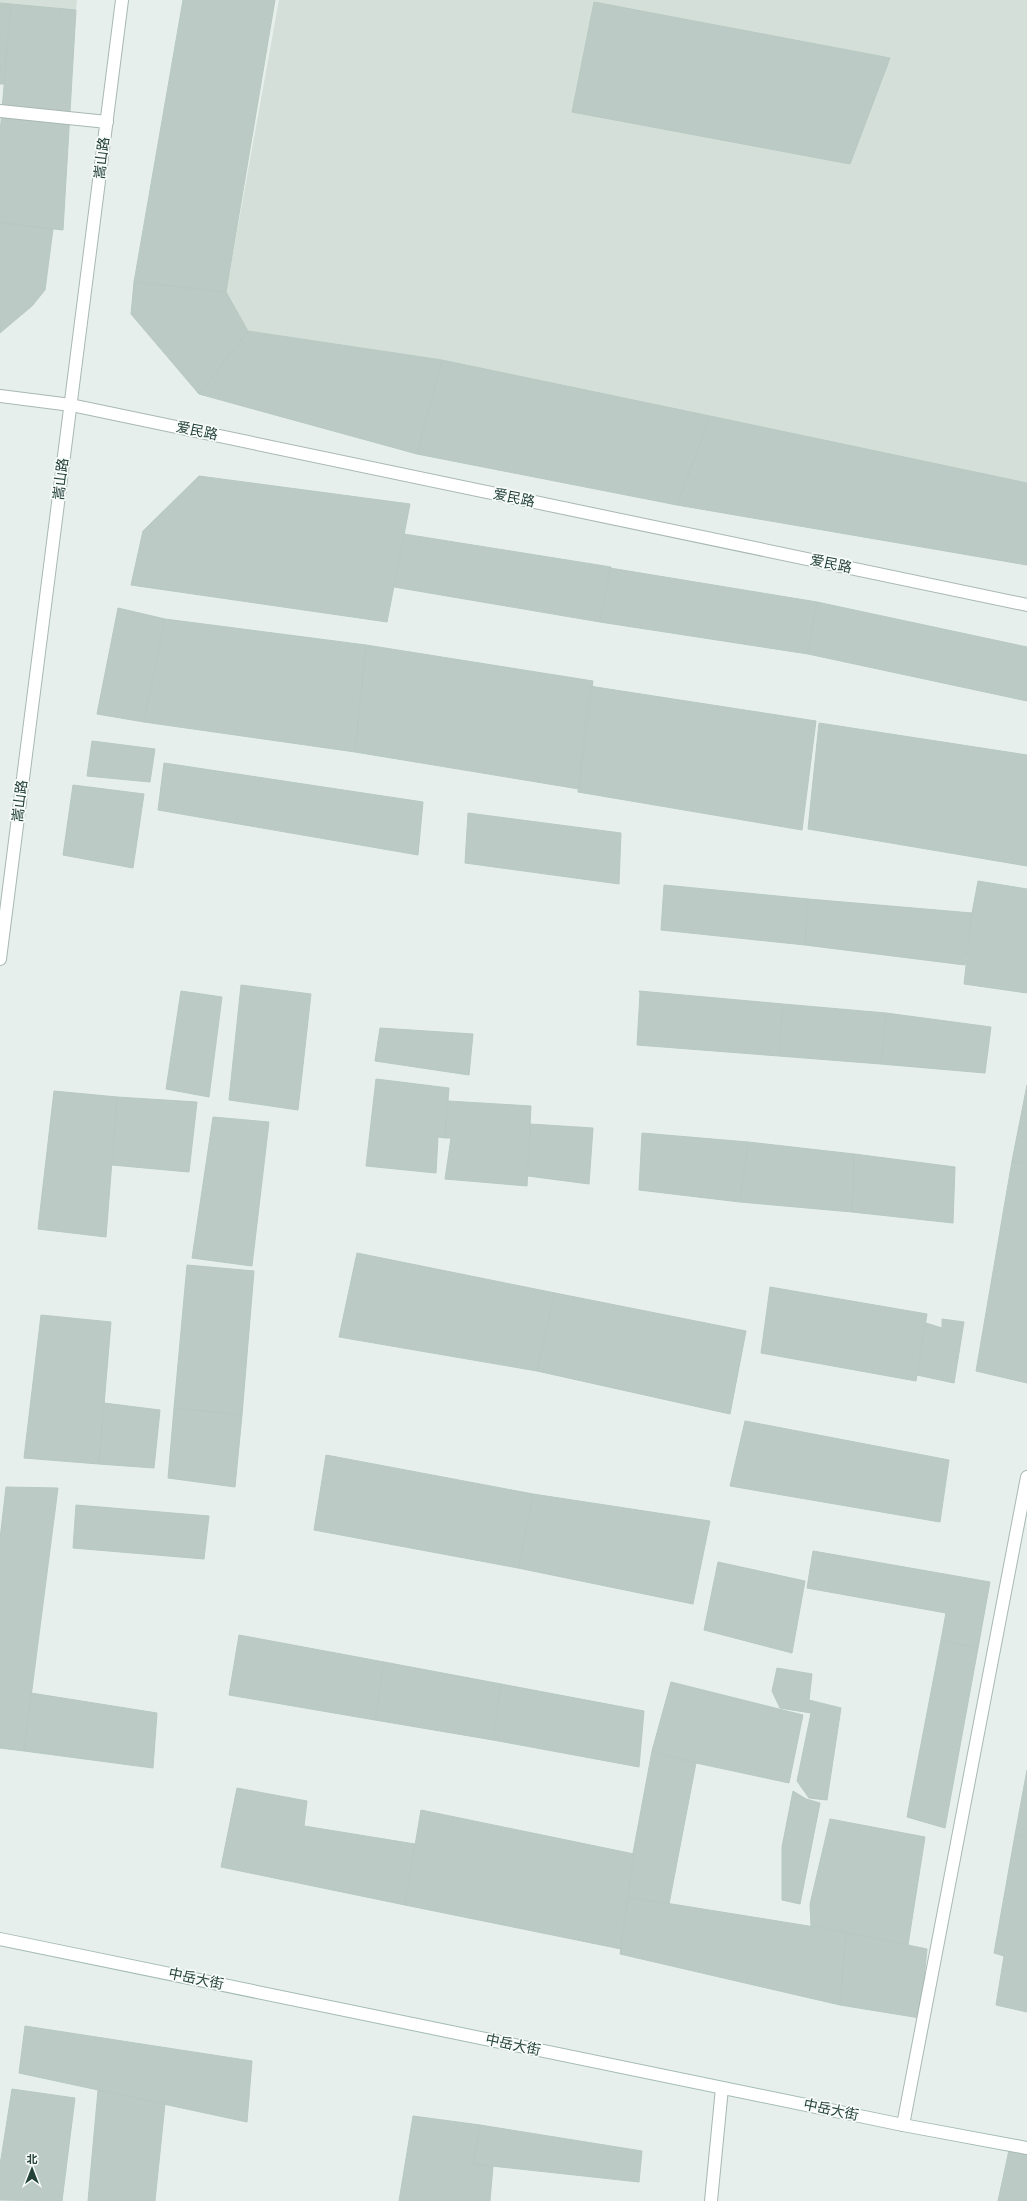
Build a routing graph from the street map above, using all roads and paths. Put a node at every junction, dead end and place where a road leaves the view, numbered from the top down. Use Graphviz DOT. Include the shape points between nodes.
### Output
graph roads {
  1 [pos="122,0"];
  2 [pos="0,111"];
  3 [pos="106,122"];
  4 [pos="0,396"];
  5 [pos="71,405"];
  6 [pos="1027,605"];
  7 [pos="0,959"];
  8 [pos="1027,1477"];
  9 [pos="0,1939"];
  10 [pos="722,2088"];
  11 [pos="903,2125"];
  12 [pos="1027,2148"];
  13 [pos="710,2201"];
  1 -- 3 [label="street, 嵩山路"];
  2 -- 3 [label="street"];
  3 -- 5 [label="street, 嵩山路"];
  4 -- 5 [label="street, 爱民路"];
  5 -- 6 [label="street, 爱民路"];
  5 -- 7 [label="street, 嵩山路"];
  8 -- 11 [label="street"];
  9 -- 10 [label="street, 中岳大街"];
  10 -- 11 [label="street, 中岳大街"];
  10 -- 13 [label="street"];
  11 -- 12 [label="street, 中岳大街"];
}
